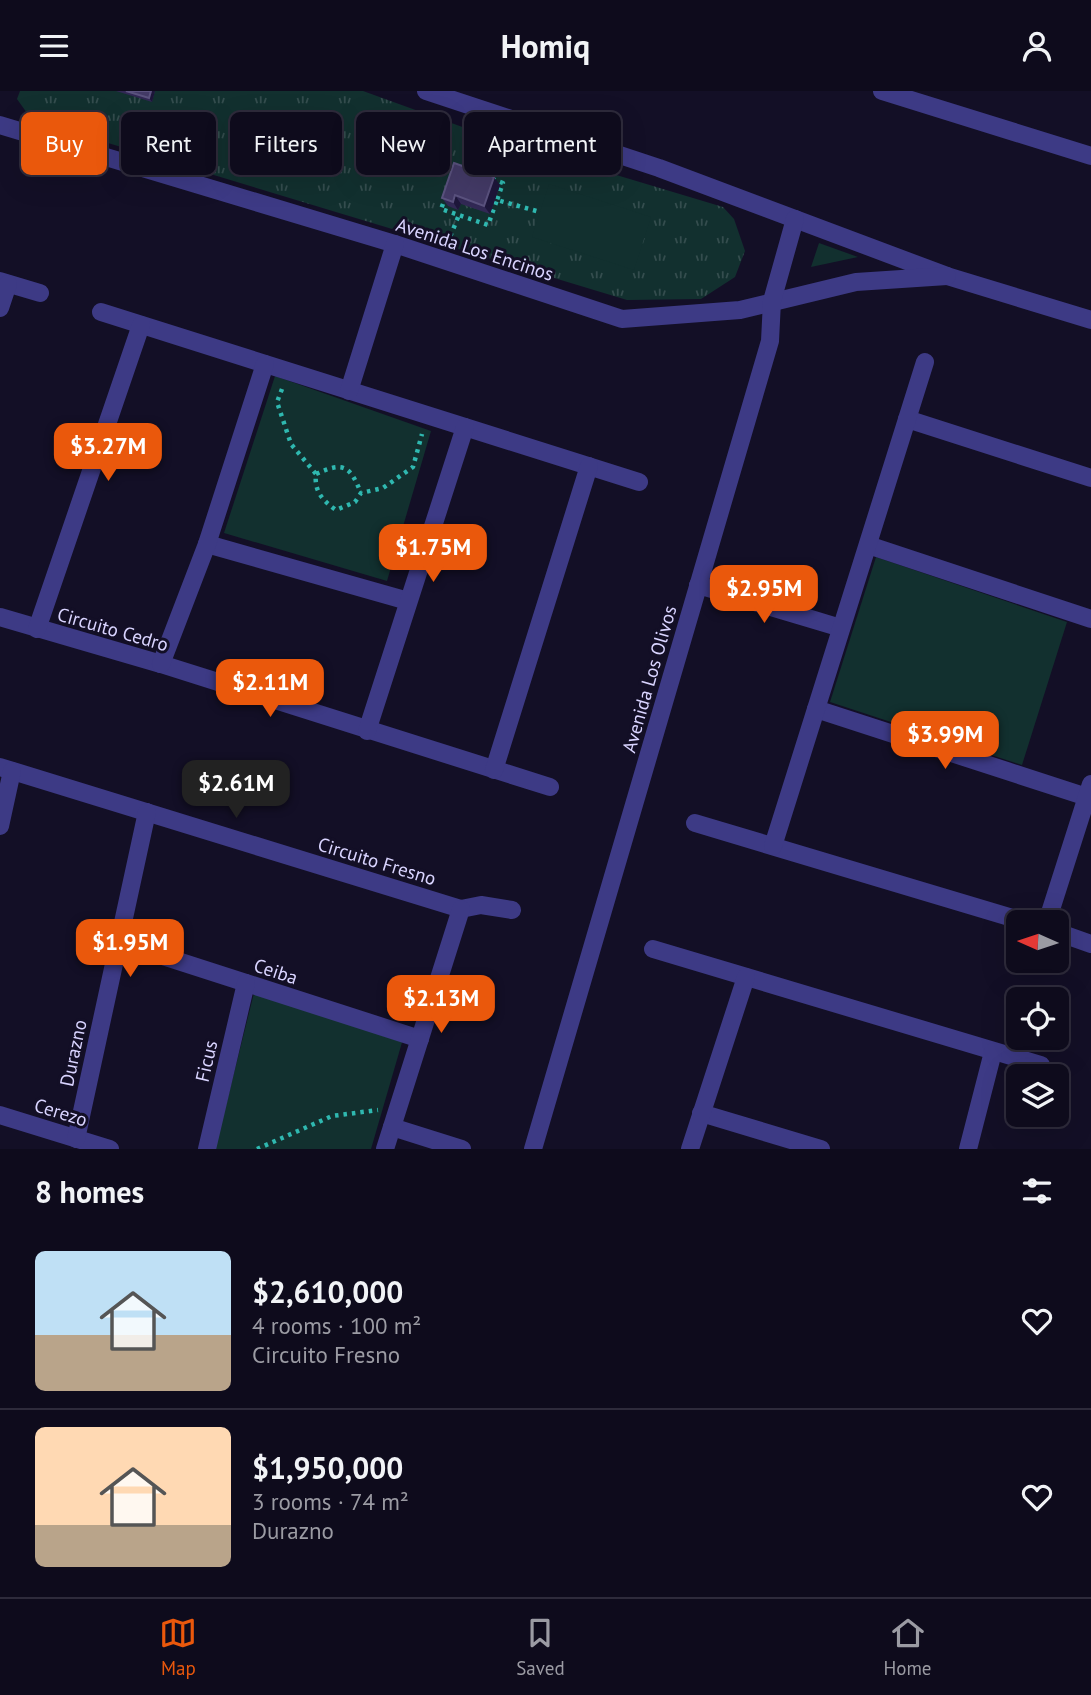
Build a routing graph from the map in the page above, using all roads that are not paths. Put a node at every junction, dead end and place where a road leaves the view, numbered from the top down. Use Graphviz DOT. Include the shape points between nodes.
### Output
graph roads {
  1 [pos="426,91"];
  2 [pos="882,91"];
  3 [pos="931,98"];
  4 [pos="0,125"];
  5 [pos="1091,156"];
  6 [pos="795,219"];
  7 [pos="395,244"];
  8 [pos="947,276"];
  9 [pos="4,282"];
  10 [pos="40,293"];
  11 [pos="772,301"];
  12 [pos="0,308"];
  13 [pos="101,312"];
  14 [pos="1091,320"];
  15 [pos="141,325"];
  16 [pos="925,362"];
  17 [pos="265,364"];
  18 [pos="349,391"];
  19 [pos="907,419"];
  20 [pos="465,427"];
  21 [pos="589,466"];
  22 [pos="1091,478"];
  23 [pos="639,482"];
  24 [pos="207,544"];
  25 [pos="868,545"];
  26 [pos="698,585"];
  27 [pos="408,601"];
  28 [pos="0,617"];
  29 [pos="1091,619"];
  30 [pos="841,628"];
  31 [pos="37,629"];
  32 [pos="161,664"];
  33 [pos="816,709"];
  34 [pos="367,731"];
  35 [pos="6,769"];
  36 [pos="494,770"];
  37 [pos="550,787"];
  38 [pos="1089,790"];
  39 [pos="147,812"];
  40 [pos="695,823"];
  41 [pos="0,826"];
  42 [pos="774,846"];
  43 [pos="461,909"];
  44 [pos="512,910"];
  45 [pos="1050,910"];
  46 [pos="1006,916"];
  47 [pos="1069,936"];
  48 [pos="119,942"];
  49 [pos="1091,944"];
  50 [pos="653,949"];
  51 [pos="746,977"];
  52 [pos="246,983"];
  53 [pos="420,1039"];
  54 [pos="993,1052"];
  55 [pos="1037,1064"];
  56 [pos="701,1113"];
  57 [pos="0,1115"];
  58 [pos="392,1127"];
  59 [pos="76,1139"];
  60 [pos="110,1149"];
  61 [pos="207,1149"];
  62 [pos="385,1149"];
  63 [pos="462,1149"];
  64 [pos="533,1149"];
  65 [pos="690,1149"];
  66 [pos="821,1149"];
  67 [pos="968,1149"];
  1 -- 6 [label="street, Avenida Los Encinos" via="659,167"];
  2 -- 3 [label="street"];
  3 -- 5 [label="street"];
  4 -- 7 [label="street, Avenida Los Encinos"];
  6 -- 8 [label="street, Avenida Los Encinos"];
  6 -- 11 [label="street, Avenida Los Olivos"];
  7 -- 11 [label="street, Avenida Los Encinos" via="622,319 740,310"];
  7 -- 18 [label="street"];
  8 -- 11 [label="street, Avenida Los Encinos" via="856,282"];
  8 -- 14 [label="street, Avenida Los Encinos"];
  9 -- 10 [label="street"];
  9 -- 12 [label="street"];
  11 -- 26 [label="street, Avenida Los Olivos" via="770,341"];
  13 -- 15 [label="street"];
  15 -- 17 [label="street"];
  15 -- 31 [label="street"];
  16 -- 19 [label="street"];
  17 -- 18 [label="street"];
  17 -- 24 [label="street"];
  18 -- 20 [label="street"];
  19 -- 22 [label="street"];
  19 -- 25 [label="street"];
  20 -- 21 [label="street"];
  20 -- 27 [label="street"];
  21 -- 23 [label="street"];
  21 -- 36 [label="street"];
  24 -- 27 [label="street"];
  24 -- 32 [label="street"];
  25 -- 29 [label="street"];
  25 -- 30 [label="street"];
  26 -- 30 [label="street"];
  26 -- 64 [label="street, Avenida Los Olivos"];
  27 -- 34 [label="street"];
  28 -- 31 [label="street, Circuito Cedro"];
  30 -- 33 [label="street"];
  31 -- 32 [label="street, Circuito Cedro"];
  32 -- 34 [label="street, Circuito Cedro"];
  33 -- 38 [label="street"];
  33 -- 42 [label="street"];
  34 -- 36 [label="street, Circuito Cedro"];
  35 -- 39 [label="street, Circuito Fresno"];
  35 -- 41 [label="street"];
  36 -- 37 [label="street, Circuito Cedro"];
  38 -- 45 [label="street"];
  39 -- 43 [label="street, Circuito Fresno"];
  39 -- 48 [label="street, Durazno"];
  40 -- 42 [label="street"];
  42 -- 46 [label="street"];
  43 -- 44 [label="street, Circuito Fresno" via="481,905"];
  43 -- 53 [label="street"];
  47 -- 49 [label="street"];
  48 -- 52 [label="street, Ceiba"];
  48 -- 59 [label="street, Durazno"];
  50 -- 51 [label="street"];
  51 -- 54 [label="street"];
  51 -- 56 [label="street"];
  52 -- 53 [label="street, Ceiba"];
  52 -- 61 [label="street, Ficus"];
  53 -- 58 [label="street"];
  54 -- 55 [label="street"];
  54 -- 67 [label="street"];
  56 -- 65 [label="street"];
  56 -- 66 [label="street"];
  57 -- 59 [label="street, Cerezo"];
  58 -- 62 [label="street"];
  58 -- 63 [label="street"];
  59 -- 60 [label="street, Cerezo"];
}
